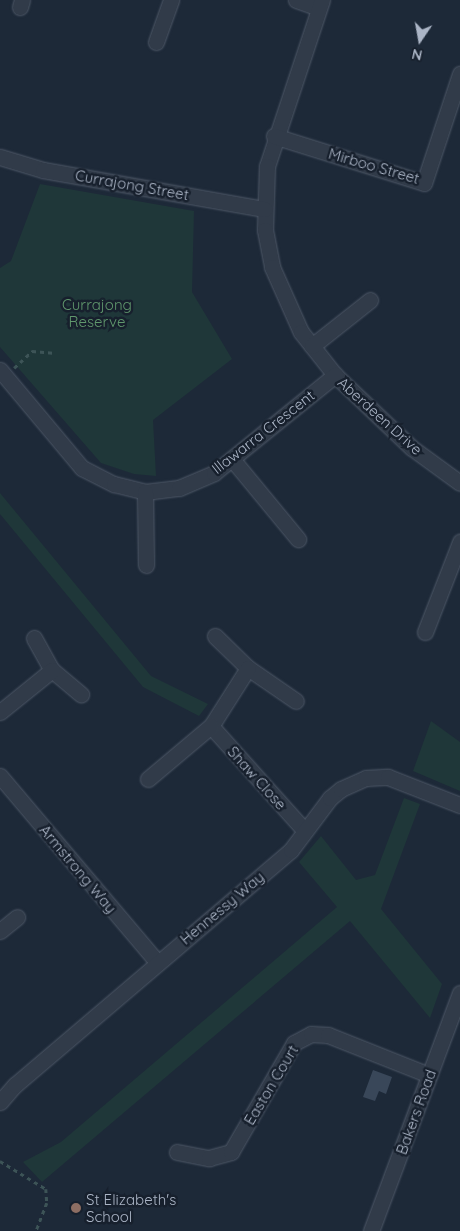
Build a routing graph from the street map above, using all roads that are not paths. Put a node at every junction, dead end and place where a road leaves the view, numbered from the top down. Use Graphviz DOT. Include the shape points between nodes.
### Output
graph roads {
  1 [pos="171,0"];
  2 [pos="296,0"];
  3 [pos="321,4"];
  4 [pos="156,42"];
  5 [pos="460,74"];
  6 [pos="274,136"];
  7 [pos="0,157"];
  8 [pos="265,209"];
  9 [pos="370,300"];
  10 [pos="312,346"];
  11 [pos="7,369"];
  12 [pos="335,375"];
  13 [pos="232,459"];
  14 [pos="458,475"];
  15 [pos="145,492"];
  16 [pos="298,539"];
  17 [pos="460,542"];
  18 [pos="146,565"];
  19 [pos="425,632"];
  20 [pos="215,636"];
  21 [pos="34,638"];
  22 [pos="248,668"];
  23 [pos="52,670"];
  24 [pos="80,694"];
  25 [pos="296,701"];
  26 [pos="0,712"];
  27 [pos="211,726"];
  28 [pos="0,776"];
  29 [pos="148,779"];
  30 [pos="460,805"];
  31 [pos="304,830"];
  32 [pos="17,917"];
  33 [pos="0,931"];
  34 [pos="157,962"];
  35 [pos="460,993"];
  36 [pos="429,1075"];
  37 [pos="1,1097"];
  38 [pos="177,1152"];
  39 [pos="371,1231"];
  1 -- 4 [label="street"];
  2 -- 3 [label="street"];
  3 -- 6 [label="street, Aberdeen Drive"];
  5 -- 6 [label="street, Mirboo Street" via="424,183"];
  6 -- 8 [label="street, Aberdeen Drive" via="267,166"];
  7 -- 8 [label="street, Currajong Street" via="43,170"];
  8 -- 10 [label="street, Aberdeen Drive" via="267,246 277,283"];
  9 -- 10 [label="street"];
  10 -- 12 [label="street, Aberdeen Drive"];
  11 -- 15 [label="street, Illawarra Crescent" via="82,468 114,484"];
  12 -- 13 [label="street, Illawarra Crescent"];
  12 -- 14 [label="street, Aberdeen Drive" via="412,448"];
  13 -- 15 [label="street, Illawarra Crescent" via="197,482"];
  13 -- 16 [label="street"];
  15 -- 18 [label="street"];
  17 -- 19 [label="street"];
  20 -- 22 [label="street"];
  21 -- 23 [label="street"];
  22 -- 25 [label="street"];
  22 -- 27 [label="street"];
  23 -- 24 [label="street"];
  23 -- 26 [label="street"];
  27 -- 29 [label="street"];
  27 -- 31 [label="street, Shaw Close"];
  28 -- 34 [label="street, Armstrong Way"];
  30 -- 31 [label="street, Hennessy Way" via="396,779 366,778 330,798"];
  31 -- 34 [label="street, Hennessy Way" via="291,850"];
  32 -- 33 [label="street"];
  34 -- 37 [label="street, Hennessy Way"];
  35 -- 36 [label="street, Bakers Road"];
  36 -- 38 [label="street, Easton Court" via="328,1035 311,1034 294,1043 231,1152 209,1158"];
  36 -- 39 [label="street, Bakers Road"];
}
